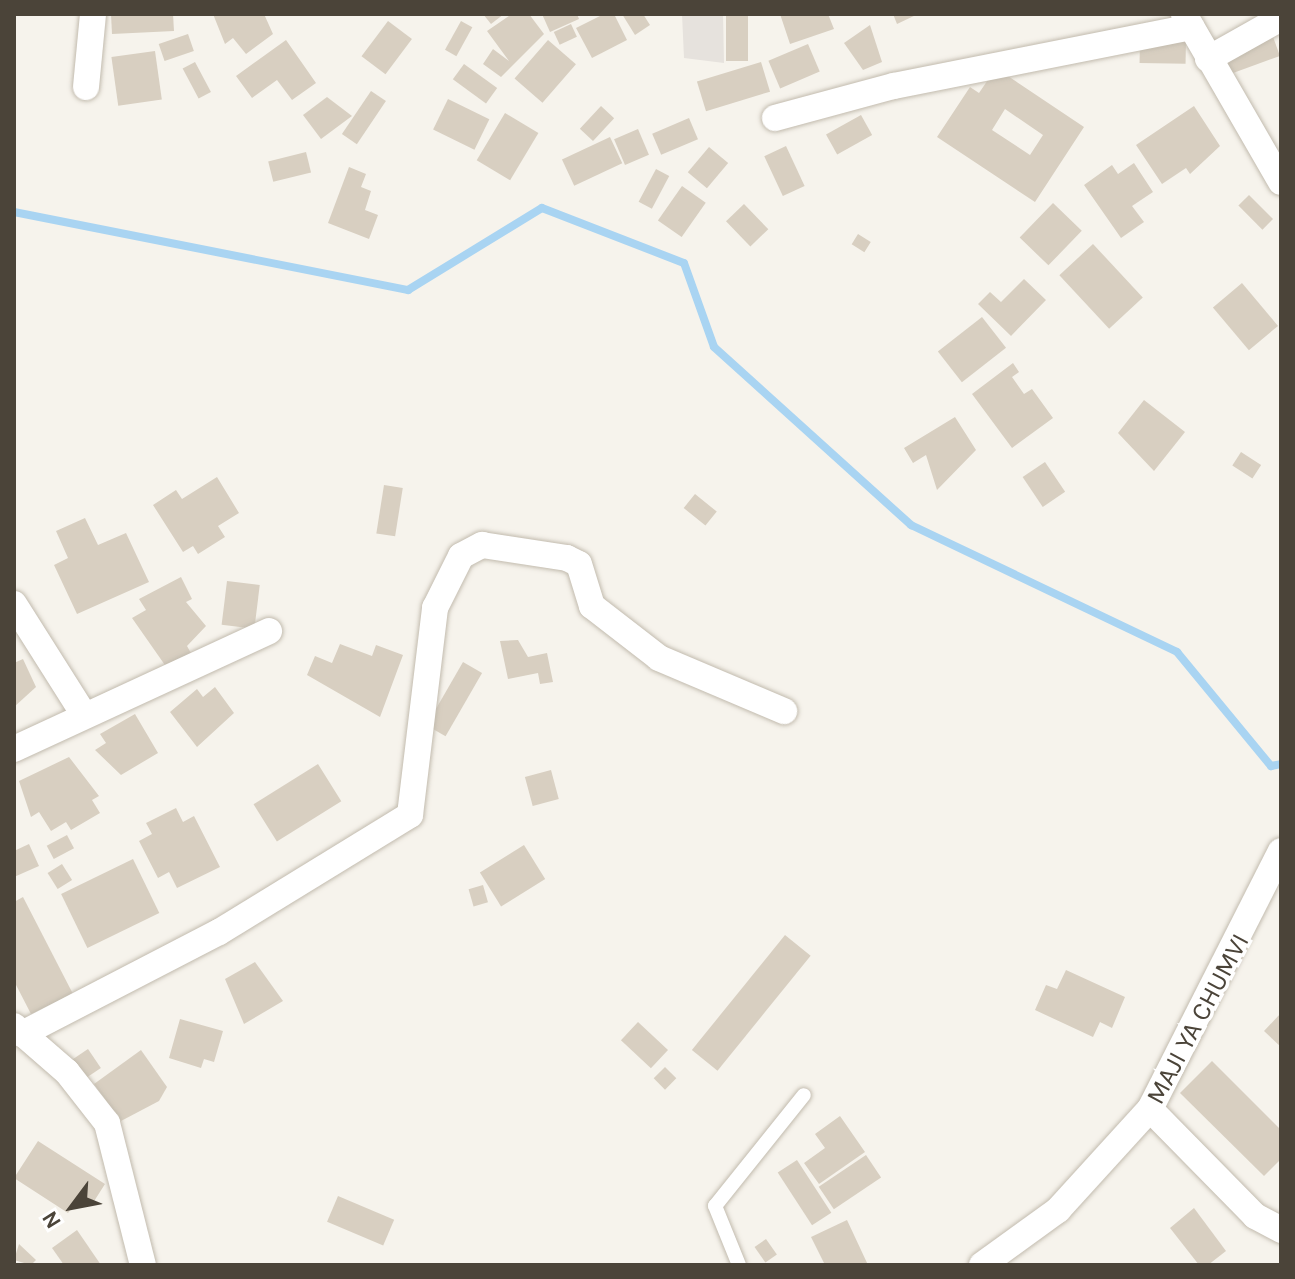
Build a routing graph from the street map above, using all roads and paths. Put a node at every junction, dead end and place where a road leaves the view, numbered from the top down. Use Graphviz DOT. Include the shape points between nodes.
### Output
graph roads {
  1 [pos="93,14"];
  2 [pos="1281,18"];
  3 [pos="1188,20"];
  4 [pos="1208,59"];
  5 [pos="86,87"];
  6 [pos="775,118"];
  7 [pos="1281,182"];
  8 [pos="14,604"];
  9 [pos="269,631"];
  10 [pos="784,711"];
  11 [pos="83,713"];
  12 [pos="14,749"];
  13 [pos="1281,851"];
  14 [pos="18,1030"];
  15 [pos="804,1095"];
  16 [pos="1150,1109"];
  17 [pos="1281,1230"];
  18 [pos="143,1265"];
  19 [pos="739,1265"];
  20 [pos="982,1265"];
  1 -- 5 [label="street"];
  2 -- 4 [label="street"];
  3 -- 4 [label="street"];
  3 -- 6 [label="street"];
  4 -- 7 [label="street"];
  8 -- 11 [label="street"];
  9 -- 11 [label="street"];
  10 -- 14 [label="street" via="659,658 592,606 579,564 482,545 461,556 435,608 410,815 219,932"];
  11 -- 12 [label="street"];
  13 -- 16 [label="street, MAJI YA CHUMVI"];
  14 -- 18 [label="street" via="107,1123"];
  15 -- 19 [label="lane" via="717,1200 717,1225"];
  16 -- 17 [label="street" via="1255,1216"];
  16 -- 20 [label="street, MAJI YA CHUMVI" via="1058,1210"];
}
